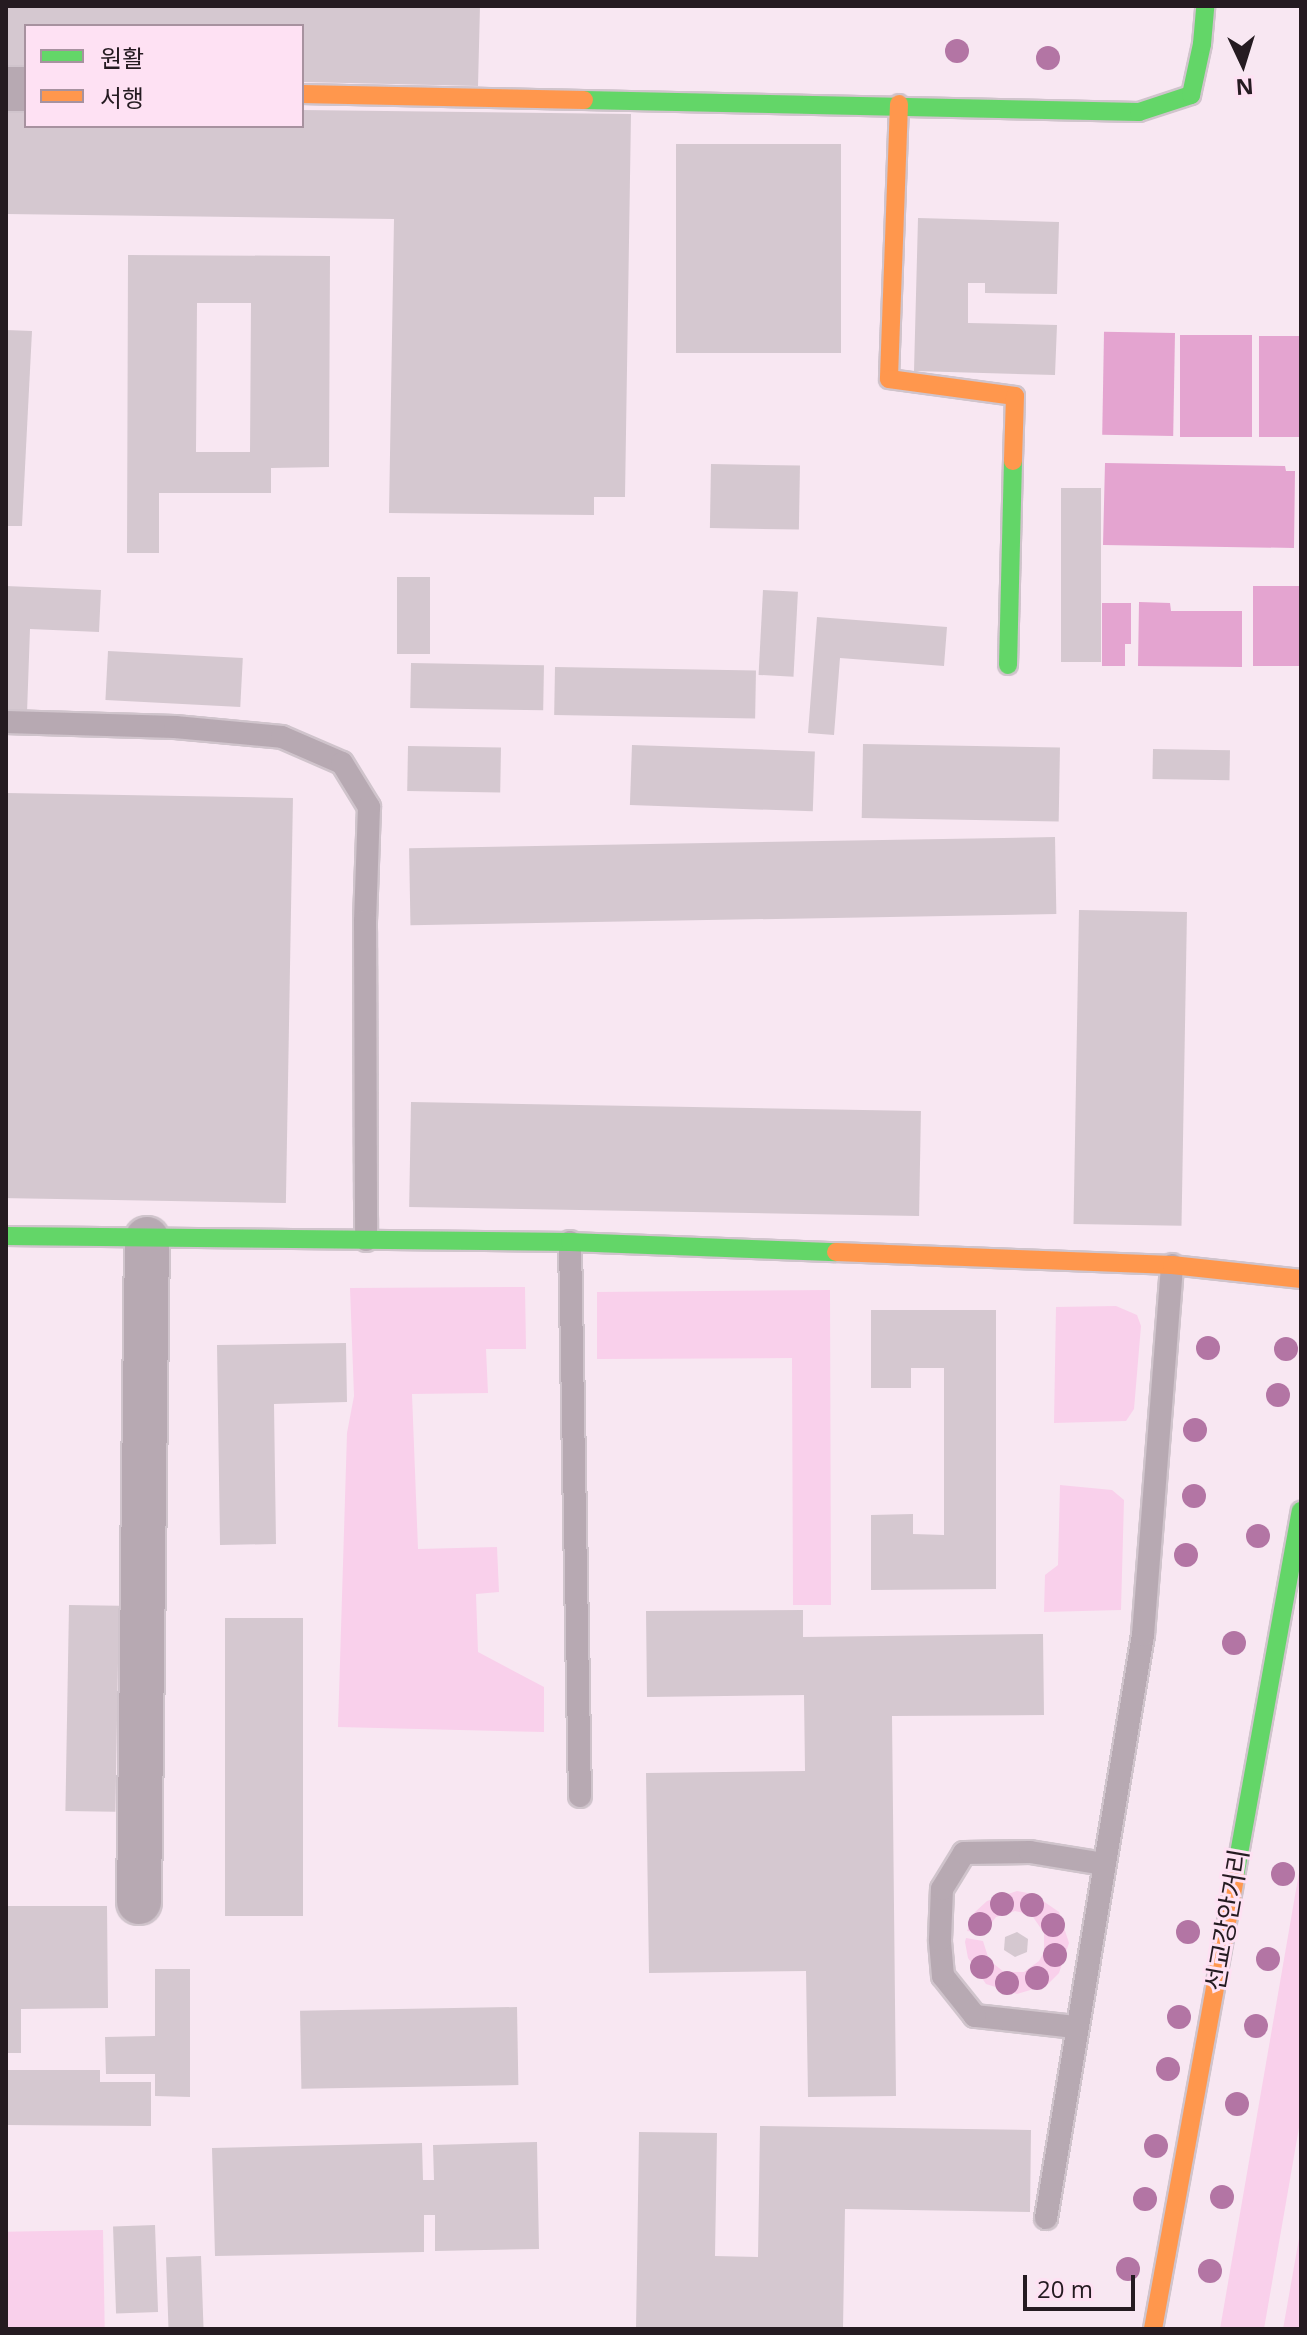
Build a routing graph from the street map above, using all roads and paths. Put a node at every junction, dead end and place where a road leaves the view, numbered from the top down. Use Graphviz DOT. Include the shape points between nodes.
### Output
graph roads {
  1 [pos="1205,6"];
  2 [pos="304,94"];
  3 [pos="899,104"];
  4 [pos="1008,665"];
  5 [pos="6,722"];
  6 [pos="6,1236"];
  7 [pos="147,1239"];
  8 [pos="366,1240"];
  9 [pos="570,1242"];
  10 [pos="1172,1265"];
  11 [pos="1301,1279"];
  12 [pos="1301,1511"];
  13 [pos="580,1796"];
  14 [pos="1103,1864"];
  15 [pos="139,1902"];
  16 [pos="1075,2027"];
  17 [pos="1046,2218"];
  18 [pos="1153,2329"];
  1 -- 3 [label="street" via="1191,95 1139,112"];
  2 -- 3 [label="street"];
  3 -- 4 [label="street" via="889,379 1015,396"];
  5 -- 8 [label="lane" via="175,727 282,737 342,763 369,807"];
  6 -- 7 [label="street"];
  7 -- 8 [label="street"];
  7 -- 15 [label="street"];
  8 -- 9 [label="street"];
  9 -- 10 [label="street"];
  9 -- 13 [label="lane"];
  10 -- 11 [label="street"];
  10 -- 14 [label="lane" via="1143,1635"];
  12 -- 18 [label="street, 선교강안거리"];
  14 -- 16 [label="lane"];
  14 -- 16 [label="lane" via="1030,1852 964,1853 942,1889 943,1976 975,2016"];
  16 -- 17 [label="lane"];
}
